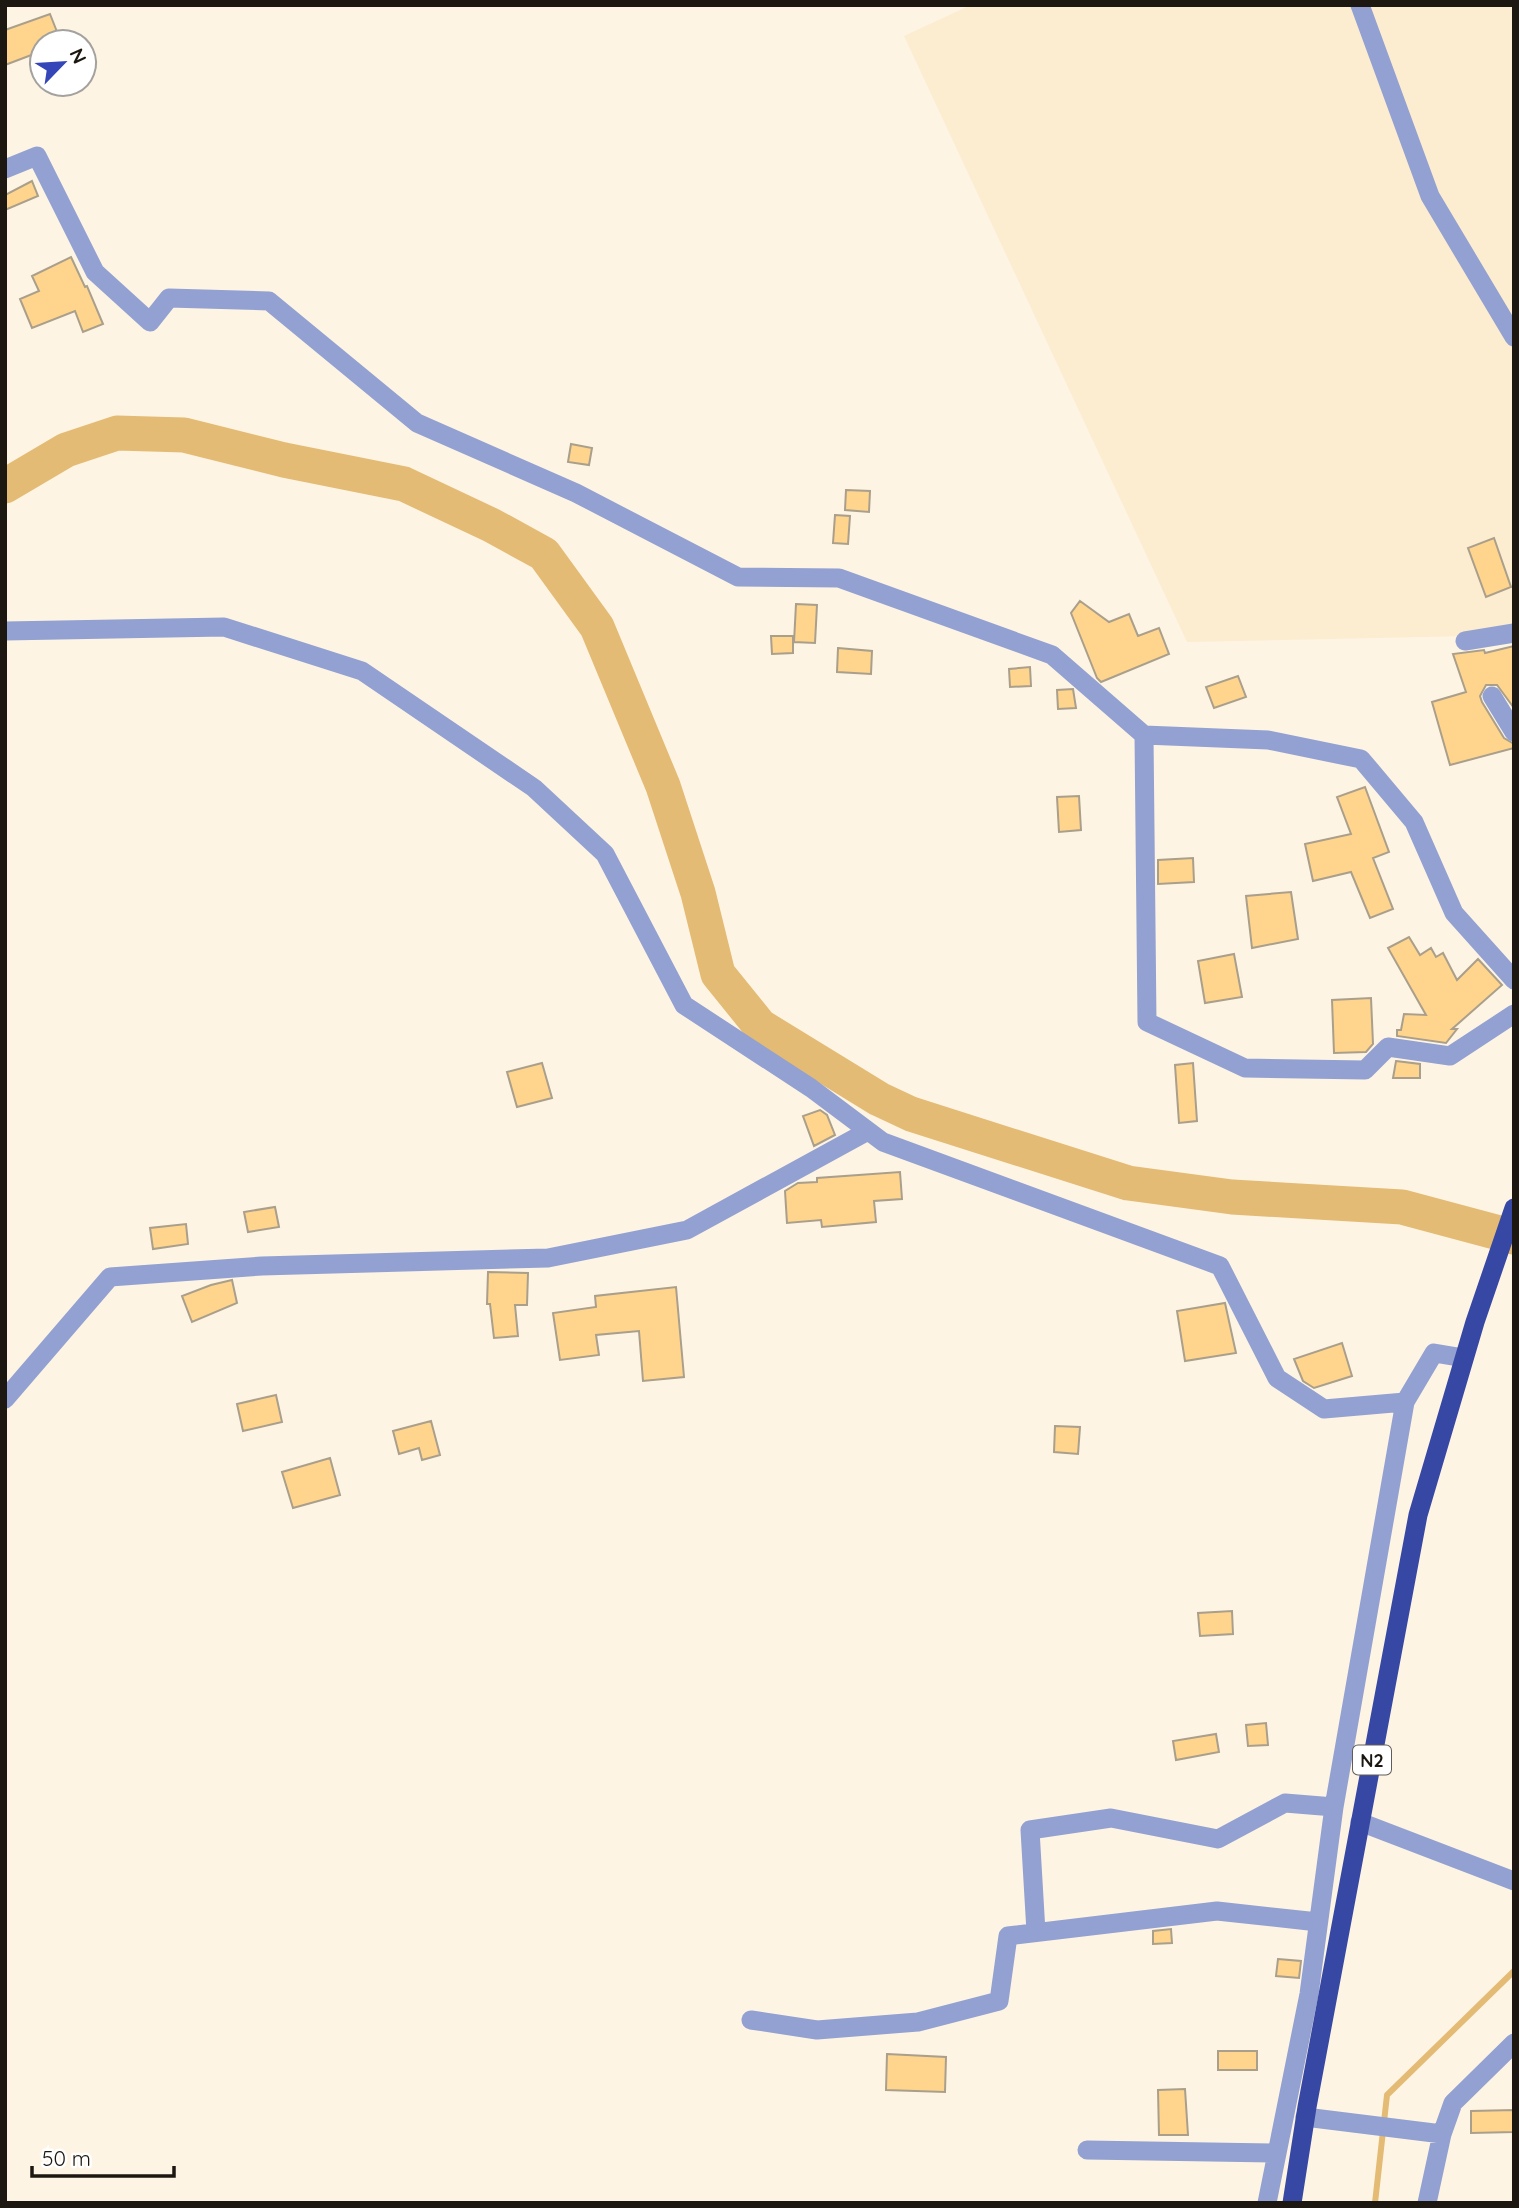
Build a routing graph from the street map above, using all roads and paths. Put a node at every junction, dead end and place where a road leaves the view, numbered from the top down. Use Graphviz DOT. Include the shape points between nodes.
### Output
graph roads {
  1 [pos="1360,5"];
  2 [pos="5,169"];
  3 [pos="1514,337"];
  4 [pos="5,631"];
  5 [pos="1514,633"];
  6 [pos="1465,641"];
  7 [pos="1492,696"];
  8 [pos="1514,733"];
  9 [pos="1144,735"];
  10 [pos="1514,980"];
  11 [pos="1514,1014"];
  12 [pos="868,1131"];
  13 [pos="1514,1208"];
  14 [pos="1464,1358"];
  15 [pos="5,1399"];
  16 [pos="1405,1402"];
  17 [pos="1334,1807"];
  18 [pos="1360,1822"];
  19 [pos="1514,1881"];
  20 [pos="1318,1922"];
  21 [pos="1036,1932"];
  22 [pos="751,2020"];
  23 [pos="1514,2043"];
  24 [pos="1305,2117"];
  25 [pos="1443,2134"];
  26 [pos="1087,2150"];
  27 [pos="1276,2153"];
  28 [pos="1267,2203"];
  29 [pos="1292,2203"];
  30 [pos="1427,2203"];
  1 -- 3 [label="street" via="1430,195"];
  2 -- 9 [label="street" via="37,156 95,272 150,322 169,298 269,301 417,423 576,493 738,577 839,578 1052,655"];
  4 -- 12 [label="street" via="224,627 362,671 534,788 605,854 684,1005"];
  5 -- 6 [label="street"];
  7 -- 8 [label="street"];
  9 -- 10 [label="street" via="1268,740 1361,760 1414,822 1454,913"];
  9 -- 11 [label="street" via="1147,1022 1245,1068 1365,1070 1388,1047 1450,1056"];
  12 -- 15 [label="street" via="687,1230 548,1258 262,1266 110,1277"];
  12 -- 16 [label="street" via="883,1142 1220,1266 1277,1378 1324,1409"];
  13 -- 14 [label="highway, N2"];
  14 -- 16 [label="street" via="1434,1353"];
  14 -- 18 [label="highway, N2" via="1418,1515"];
  16 -- 17 [label="street"];
  17 -- 20 [label="street"];
  17 -- 21 [label="street" via="1285,1803 1218,1839 1111,1818 1030,1830"];
  18 -- 19 [label="street"];
  18 -- 24 [label="highway, N2"];
  20 -- 21 [label="street" via="1217,1911"];
  20 -- 27 [label="street" via="1309,1994"];
  21 -- 22 [label="street" via="1008,1936 999,2001 918,2022 830,2029"];
  23 -- 25 [label="street" via="1453,2103"];
  24 -- 25 [label="street"];
  24 -- 29 [label="highway, N2"];
  25 -- 30 [label="street"];
  26 -- 27 [label="street"];
  27 -- 28 [label="street"];
}
